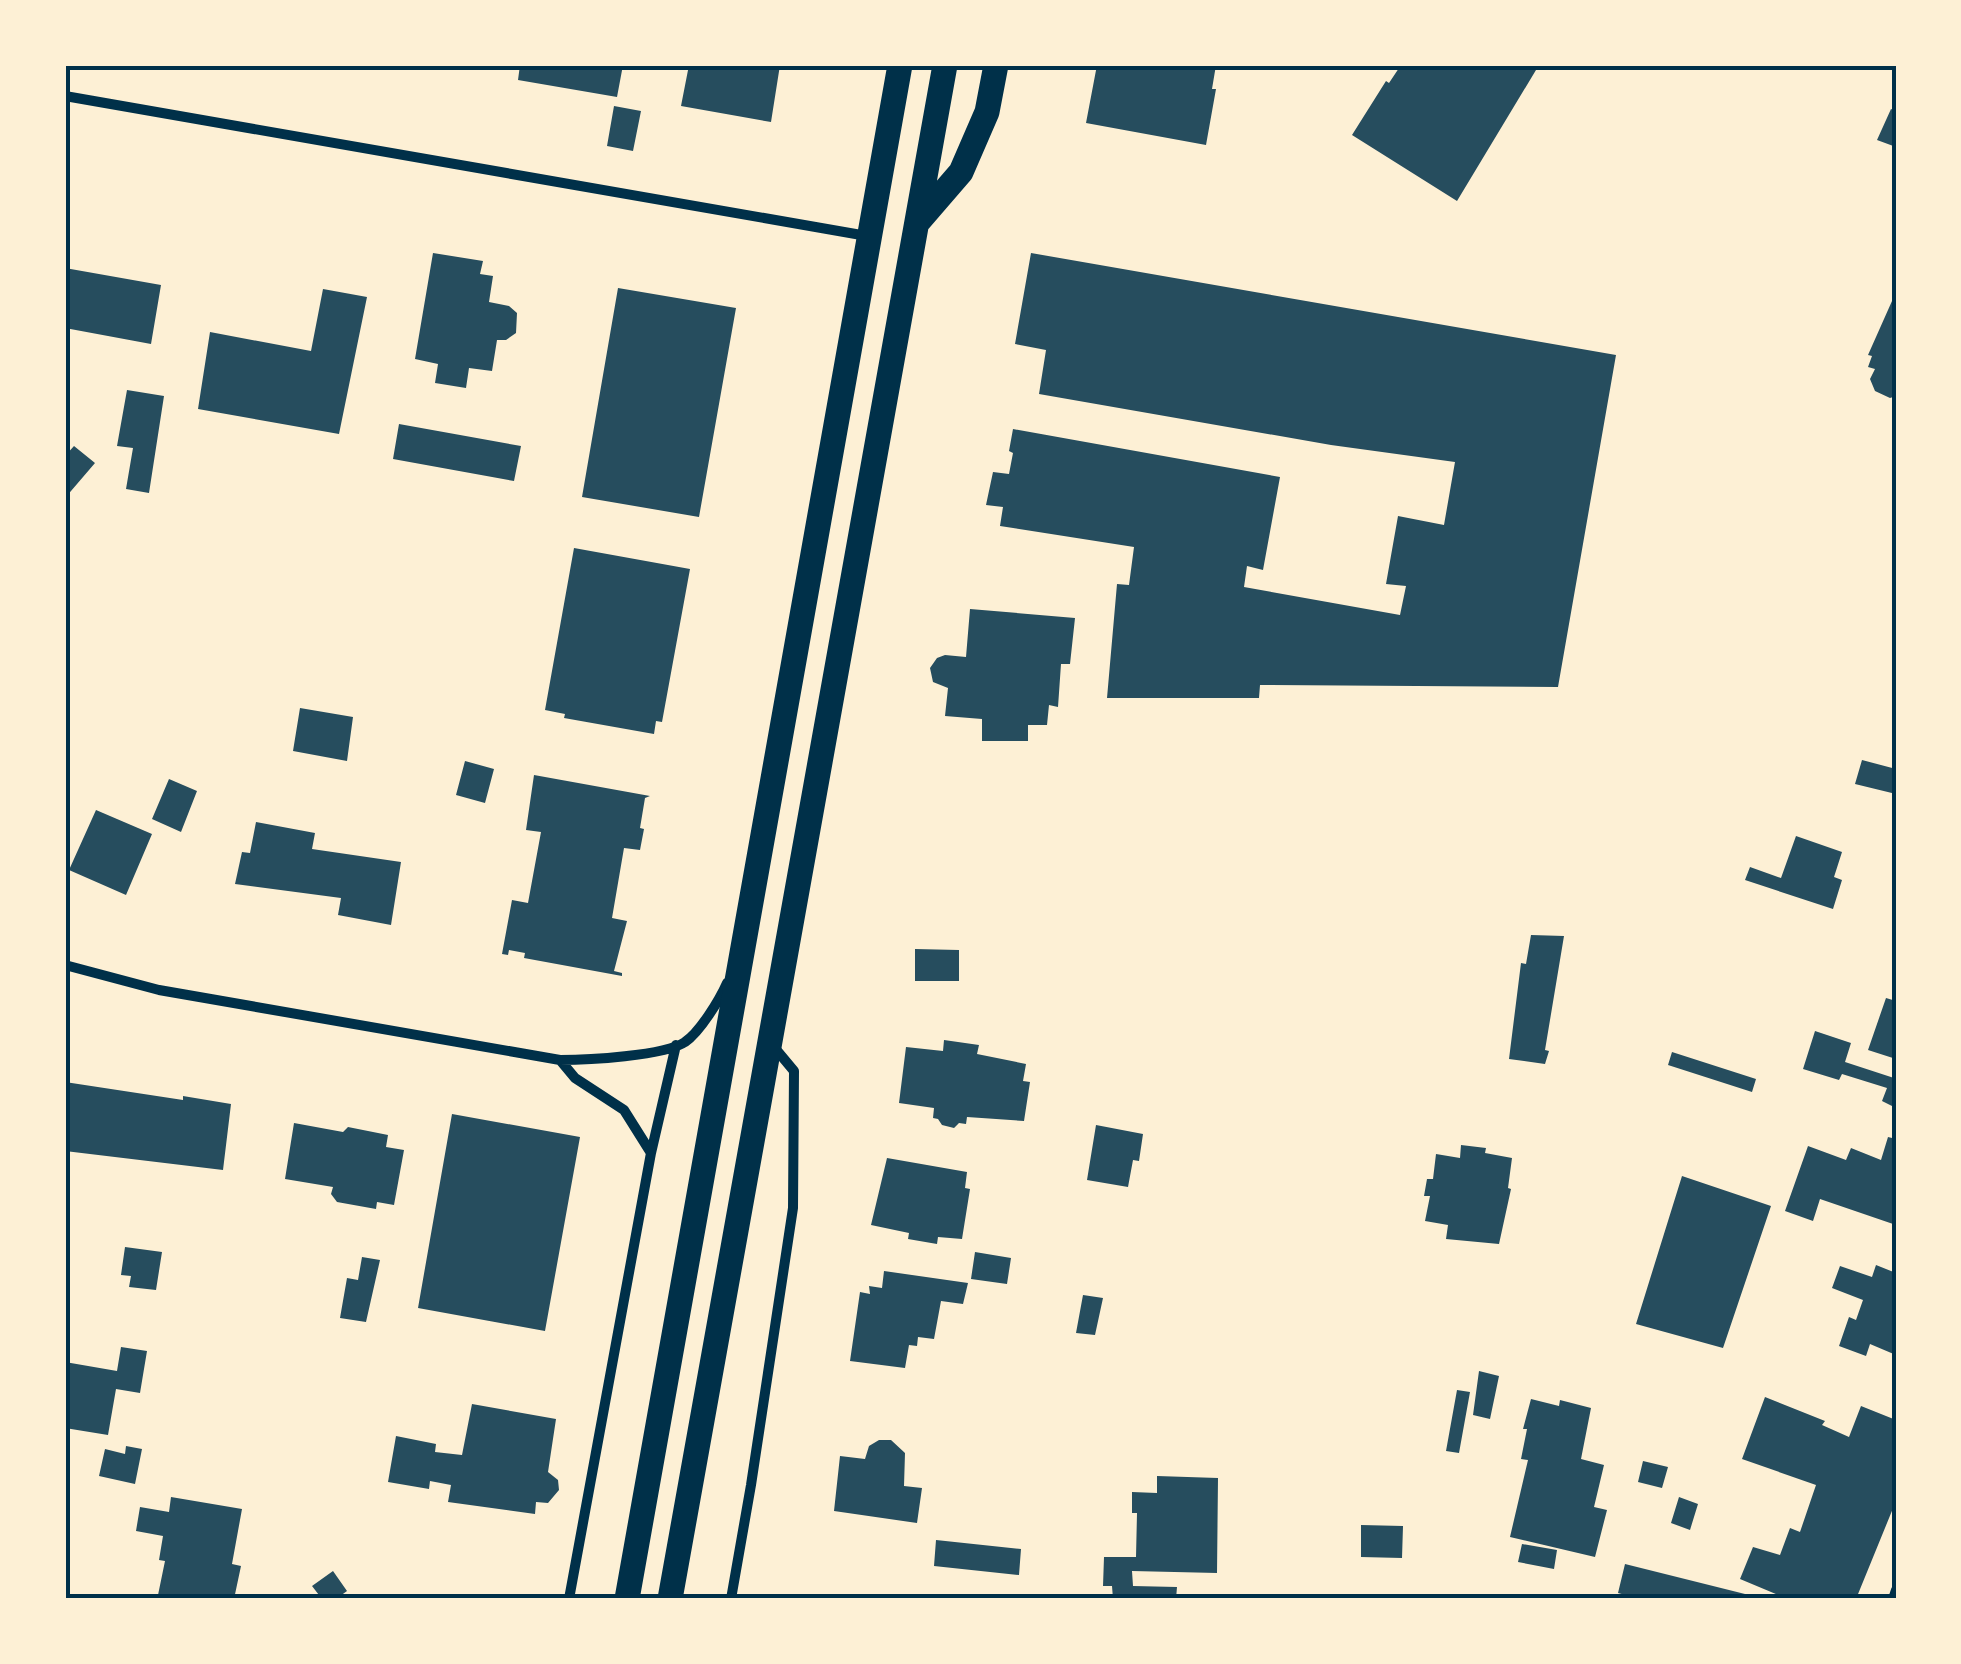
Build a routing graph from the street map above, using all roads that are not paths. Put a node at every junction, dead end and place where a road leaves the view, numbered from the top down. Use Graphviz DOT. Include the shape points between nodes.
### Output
graph roads {
  1 [pos="900,65"];
  2 [pos="945,65"];
  3 [pos="996,65"];
  4 [pos="65,96"];
  5 [pos="916,223"];
  6 [pos="868,236"];
  7 [pos="743,946"];
  8 [pos="65,965"];
  9 [pos="770,1043"];
  10 [pos="676,1045"];
  11 [pos="560,1060"];
  12 [pos="651,1152"];
  13 [pos="1896,1590"];
  14 [pos="570,1599"];
  15 [pos="628,1599"];
  16 [pos="670,1599"];
  17 [pos="730,1599"];
  18 [pos="1893,1599"];
  1 -- 6 [label="main road"];
  2 -- 5 [label="main road"];
  3 -- 5 [label="main road" via="988,112 961,172"];
  4 -- 6 [label="street"];
  5 -- 9 [label="main road"];
  6 -- 7 [label="main road"];
  7 -- 10 [label="street" via="720,998"];
  7 -- 15 [label="main road"];
  8 -- 11 [label="street" via="159,990"];
  9 -- 16 [label="main road"];
  9 -- 17 [label="street" via="794,1070 793,1208"];
  10 -- 11 [label="street" via="614,1059"];
  10 -- 12 [label="street"];
  11 -- 12 [label="street" via="624,1110"];
  12 -- 14 [label="street"];
  13 -- 18 [label="street"];
}
